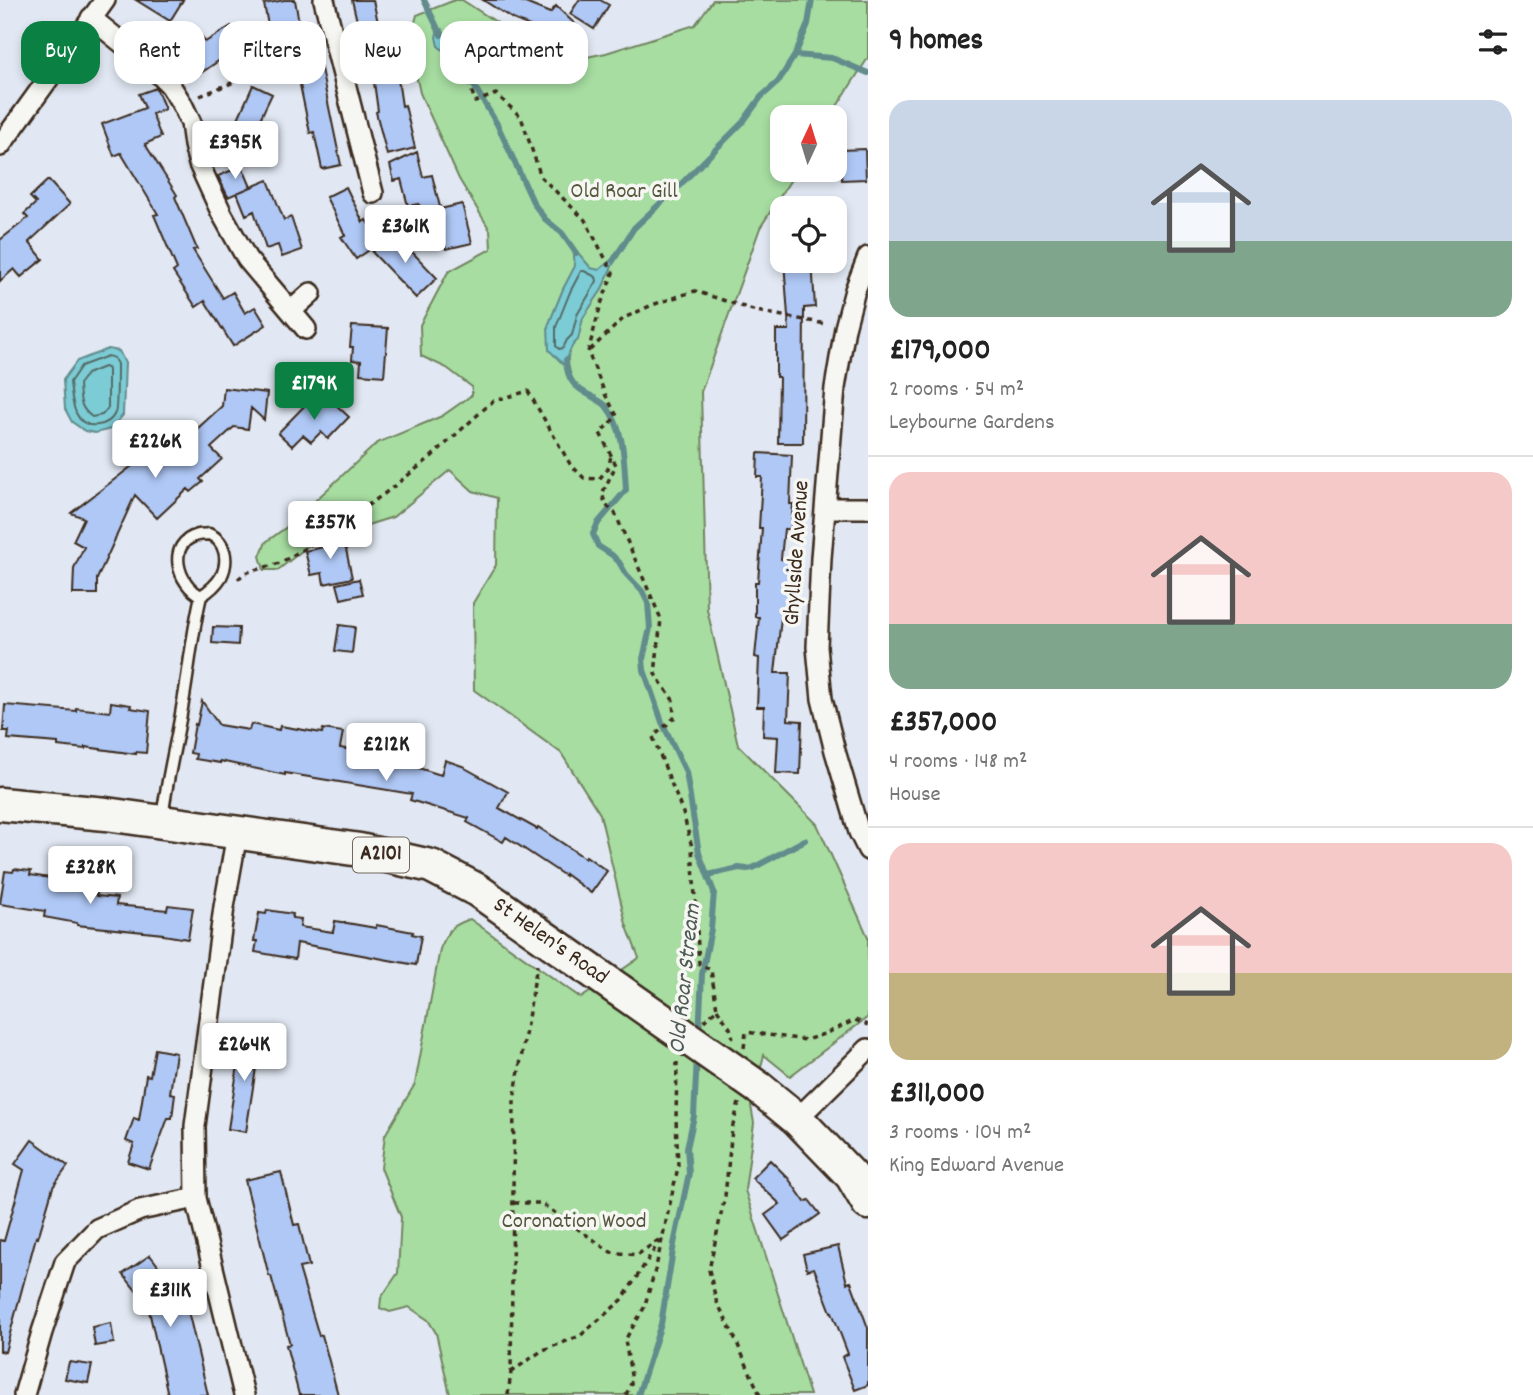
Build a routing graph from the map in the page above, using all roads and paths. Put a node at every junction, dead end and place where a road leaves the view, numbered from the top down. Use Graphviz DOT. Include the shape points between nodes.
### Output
graph roads {
  1 [pos="105,0"];
  2 [pos="324,0"];
  3 [pos="91,18"];
  4 [pos="229,84"];
  5 [pos="469,84"];
  6 [pos="182,104"];
  7 [pos="0,146"];
  8 [pos="373,193"];
  9 [pos="868,257"];
  10 [pos="311,293"];
  11 [pos="291,311"];
  12 [pos="845,328"];
  13 [pos="306,329"];
  14 [pos="588,352"];
  15 [pos="611,456"];
  16 [pos="826,508"];
  17 [pos="868,508"];
  18 [pos="236,580"];
  19 [pos="201,596"];
  20 [pos="0,804"];
  21 [pos="162,823"];
  22 [pos="237,834"];
  23 [pos="868,850"];
  24 [pos="542,935"];
  25 [pos="718,1009"];
  26 [pos="708,1016"];
  27 [pos="868,1026"];
  28 [pos="746,1032"];
  29 [pos="733,1040"];
  30 [pos="868,1049"];
  31 [pos="677,1059"];
  32 [pos="749,1092"];
  33 [pos="797,1119"];
  34 [pos="196,1198"];
  35 [pos="513,1203"];
  36 [pos="868,1203"];
  37 [pos="662,1237"];
  38 [pos="511,1372"];
  39 [pos="24,1395"];
  40 [pos="244,1395"];
  41 [pos="508,1395"];
  42 [pos="626,1395"];
  43 [pos="760,1395"];
  1 -- 3 [label="street"];
  2 -- 8 [label="street" via="357,172"];
  3 -- 6 [label="street" via="152,67"];
  3 -- 7 [label="street"];
  4 -- 6 [label="path"];
  5 -- 14 [label="path" via="475,102 496,94 521,117 541,177 586,220 613,273"];
  6 -- 11 [label="street" via="199,164 222,214 247,259"];
  9 -- 12 [label="street, Ghyllside Avenue"];
  10 -- 11 [label="street"];
  11 -- 13 [label="street"];
  12 -- 14 [label="path" via="756,311 695,291 624,318"];
  12 -- 16 [label="street, Ghyllside Avenue" via="835,388"];
  14 -- 15 [label="path" via="617,416 600,433"];
  15 -- 18 [label="path" via="599,479 584,478 570,464 528,391 493,401 374,501 280,563"];
  15 -- 25 [label="path" via="616,465 602,494 615,513 661,619 655,674 673,700 674,718 653,737 692,847 699,964 711,970"];
  16 -- 17 [label="street"];
  16 -- 23 [label="street, Ghyllside Avenue" via="817,647 822,699"];
  19 -- 19 [label="lane" via="183,579 178,560 184,544 196,535 209,534 224,547 226,563 221,577"];
  19 -- 21 [label="lane"];
  20 -- 21 [label="main road, St Helen's Road / A2101"];
  21 -- 22 [label="main road, St Helen's Road / A2101"];
  22 -- 24 [label="main road, St Helen's Road / A2101" via="360,850 431,866 477,890"];
  22 -- 34 [label="street" via="195,1126"];
  24 -- 32 [label="main road, St Helen's Road / A2101, bridge"];
  24 -- 35 [label="path" via="514,1100"];
  25 -- 26 [label="path"];
  25 -- 29 [label="path"];
  27 -- 28 [label="path" via="855,1020 806,1040"];
  30 -- 33 [label="street"];
  31 -- 37 [label="path" via="678,1167"];
  32 -- 33 [label="main road, St Helen's Road / A2101"];
  32 -- 43 [label="path" via="732,1129 725,1196 709,1270 716,1300"];
  33 -- 36 [label="main road, St Helen's Road / A2101" via="852,1177"];
  34 -- 39 [label="street" via="141,1210 97,1229 65,1262"];
  34 -- 40 [label="street"];
  35 -- 37 [label="path" via="541,1203 611,1252 638,1255"];
  35 -- 38 [label="path"];
  37 -- 38 [label="path" via="622,1300 580,1336 543,1350"];
  37 -- 42 [label="path" via="644,1308 625,1340 632,1381"];
  38 -- 41 [label="path"];
}
